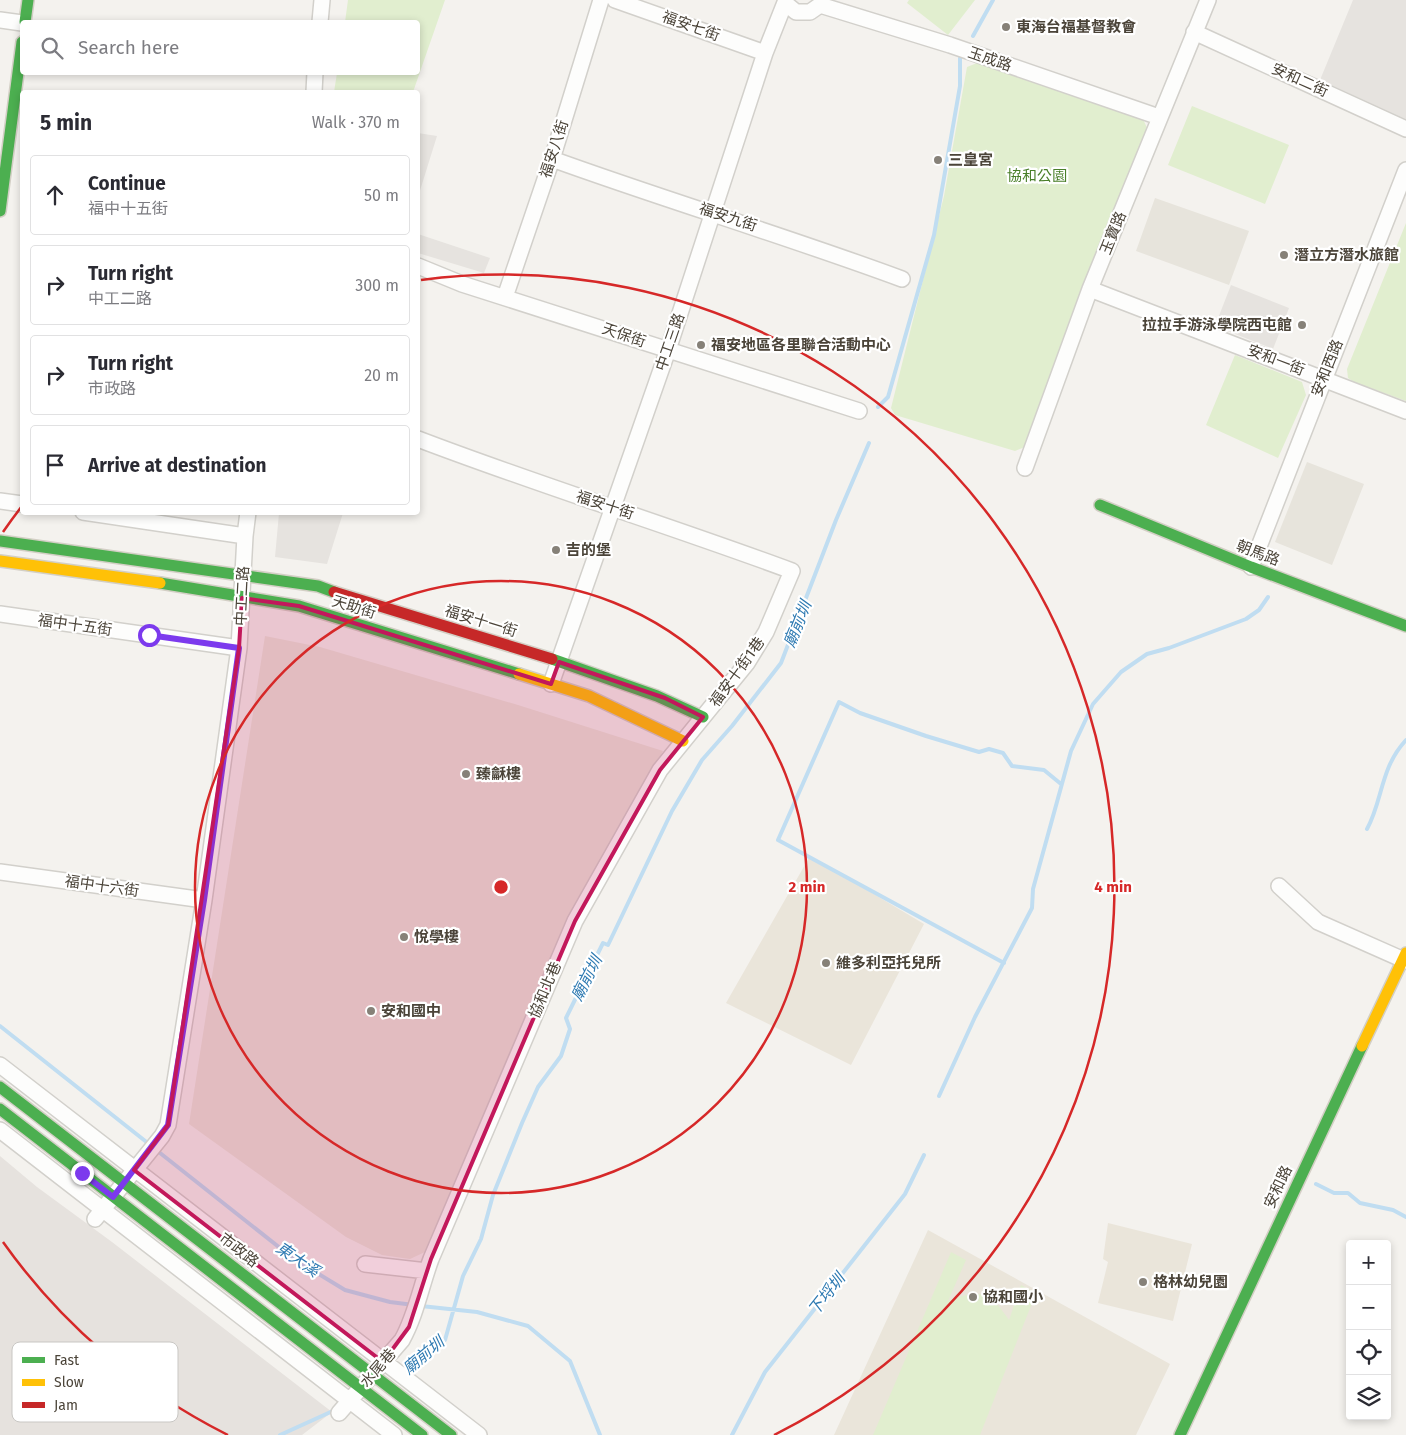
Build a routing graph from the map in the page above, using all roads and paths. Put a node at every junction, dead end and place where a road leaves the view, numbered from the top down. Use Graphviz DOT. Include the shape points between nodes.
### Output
graph roads {
  1 [pos="28,0"];
  2 [pos="322,0"];
  3 [pos="601,0"];
  4 [pos="615,0"];
  5 [pos="1208,0"];
  6 [pos="786,1"];
  7 [pos="820,2"];
  8 [pos="0,20"];
  9 [pos="25,20"];
  10 [pos="320,20"];
  11 [pos="20,22"];
  12 [pos="1194,32"];
  13 [pos="766,53"];
  14 [pos="20,57"];
  15 [pos="315,75"];
  16 [pos="314,90"];
  17 [pos="1159,117"];
  18 [pos="1406,129"];
  19 [pos="552,159"];
  20 [pos="1406,170"];
  21 [pos="0,211"];
  22 [pos="713,212"];
  23 [pos="420,267"];
  24 [pos="902,279"];
  25 [pos="1090,289"];
  26 [pos="505,296"];
  27 [pos="668,350"];
  28 [pos="1323,378"];
  29 [pos="860,411"];
  30 [pos="1406,411"];
  31 [pos="420,440"];
  32 [pos="1026,468"];
  33 [pos="0,502"];
  34 [pos="20,504"];
  35 [pos="1100,505"];
  36 [pos="613,507"];
  37 [pos="103,515"];
  38 [pos="248,515"];
  39 [pos="245,536"];
  40 [pos="0,541"];
  41 [pos="0,561"];
  42 [pos="1250,567"];
  43 [pos="792,571"];
  44 [pos="243,575"];
  45 [pos="242,598"];
  46 [pos="0,614"];
  47 [pos="1406,626"];
  48 [pos="239,648"];
  49 [pos="559,662"];
  50 [pos="551,684"];
  51 [pos="703,717"];
  52 [pos="683,741"];
  53 [pos="0,872"];
  54 [pos="1279,886"];
  55 [pos="204,900"];
  56 [pos="1405,958"];
  57 [pos="0,1066"];
  58 [pos="0,1087"];
  59 [pos="0,1109"];
  60 [pos="0,1130"];
  61 [pos="134,1170"];
  62 [pos="124,1183"];
  63 [pos="113,1197"];
  64 [pos="99,1214"];
  65 [pos="366,1264"];
  66 [pos="424,1277"];
  67 [pos="412,1320"];
  68 [pos="383,1362"];
  69 [pos="372,1374"];
  70 [pos="361,1387"];
  71 [pos="349,1401"];
  72 [pos="339,1413"];
  73 [pos="394,1435"];
  74 [pos="422,1435"];
  75 [pos="451,1435"];
  76 [pos="479,1435"];
  77 [pos="1180,1435"];
  1 -- 9 [label="street"];
  2 -- 10 [label="street"];
  3 -- 19 [label="street, 福安八街"];
  4 -- 13 [label="street, 福安七街"];
  5 -- 12 [label="street, 玉寶路"];
  6 -- 7 [label="street, 玉成路" via="796,12 810,12"];
  6 -- 13 [label="street, 中工三路"];
  7 -- 17 [label="street, 玉成路"];
  8 -- 11 [label="street"];
  12 -- 17 [label="street, 玉寶路"];
  12 -- 18 [label="street, 安和二街"];
  13 -- 22 [label="street, 中工三路"];
  14 -- 21 [label="street"];
  15 -- 16 [label="street"];
  17 -- 25 [label="street, 玉寶路"];
  19 -- 22 [label="street, 福安九街" via="632,188"];
  19 -- 26 [label="street, 福安八街"];
  20 -- 28 [label="street, 安和西路"];
  22 -- 24 [label="street, 福安九街"];
  22 -- 27 [label="street, 中工三路"];
  23 -- 26 [label="street, 天保街" via="462,284"];
  25 -- 28 [label="street, 安和一街"];
  25 -- 32 [label="street, 玉寶路"];
  26 -- 27 [label="street, 天保街"];
  27 -- 29 [label="street, 天保街"];
  27 -- 36 [label="street, 中工三路"];
  28 -- 30 [label="street, 安和一街"];
  28 -- 42 [label="street, 安和西路"];
  31 -- 36 [label="street, 福安十街" via="509,474"];
  33 -- 34 [label="street"];
  35 -- 42 [label="street, 朝馬路"];
  36 -- 43 [label="street, 福安十街"];
  36 -- 49 [label="street, 中工三路"];
  37 -- 39 [label="street"];
  38 -- 39 [label="street, 中工二路"];
  39 -- 44 [label="street, 中工二路"];
  40 -- 44 [label="street"];
  41 -- 45 [label="street, 天助街" via="213,590"];
  42 -- 47 [label="street, 朝馬路"];
  43 -- 51 [label="street, 福安十街1巷" via="766,632 747,663"];
  44 -- 45 [label="street, 中工二路"];
  44 -- 49 [label="street, 福安十一街" via="318,586"];
  45 -- 48 [label="street, 中工二路"];
  45 -- 50 [label="street, 天助街" via="299,606"];
  46 -- 48 [label="street, 福中十五街"];
  48 -- 55 [label="street, 中工二路"];
  49 -- 50 [label="street, 中工三路"];
  49 -- 51 [label="street, 福安十一街" via="665,698"];
  50 -- 52 [label="street, 天助街" via="589,696"];
  51 -- 52 [label="street, 協和北巷"];
  52 -- 66 [label="street, 協和北巷" via="660,770 575,921"];
  53 -- 55 [label="street, 福中十六街"];
  54 -- 56 [label="street" via="1318,922"];
  55 -- 61 [label="street, 中工二路" via="168,1125"];
  56 -- 77 [label="street, 安和路"];
  57 -- 61 [label="street, 市政路"];
  58 -- 62 [label="street, 市政路"];
  59 -- 63 [label="street"];
  60 -- 64 [label="street"];
  61 -- 62 [label="street, 中工二路"];
  61 -- 68 [label="street, 市政路"];
  62 -- 63 [label="street, 中工二路"];
  62 -- 69 [label="street, 市政路"];
  63 -- 64 [label="street, 中工二路"];
  63 -- 70 [label="street"];
  64 -- 71 [label="street"];
  65 -- 66 [label="street"];
  66 -- 67 [label="street, 協和北巷"];
  67 -- 68 [label="street, 水尾巷" via="402,1340"];
  68 -- 69 [label="street, 水尾巷"];
  68 -- 76 [label="street, 市政路"];
  69 -- 70 [label="street, 水尾巷"];
  69 -- 75 [label="street, 市政路"];
  70 -- 71 [label="street, 水尾巷"];
  70 -- 74 [label="street"];
  71 -- 72 [label="street, 水尾巷"];
  71 -- 73 [label="street"];
}
